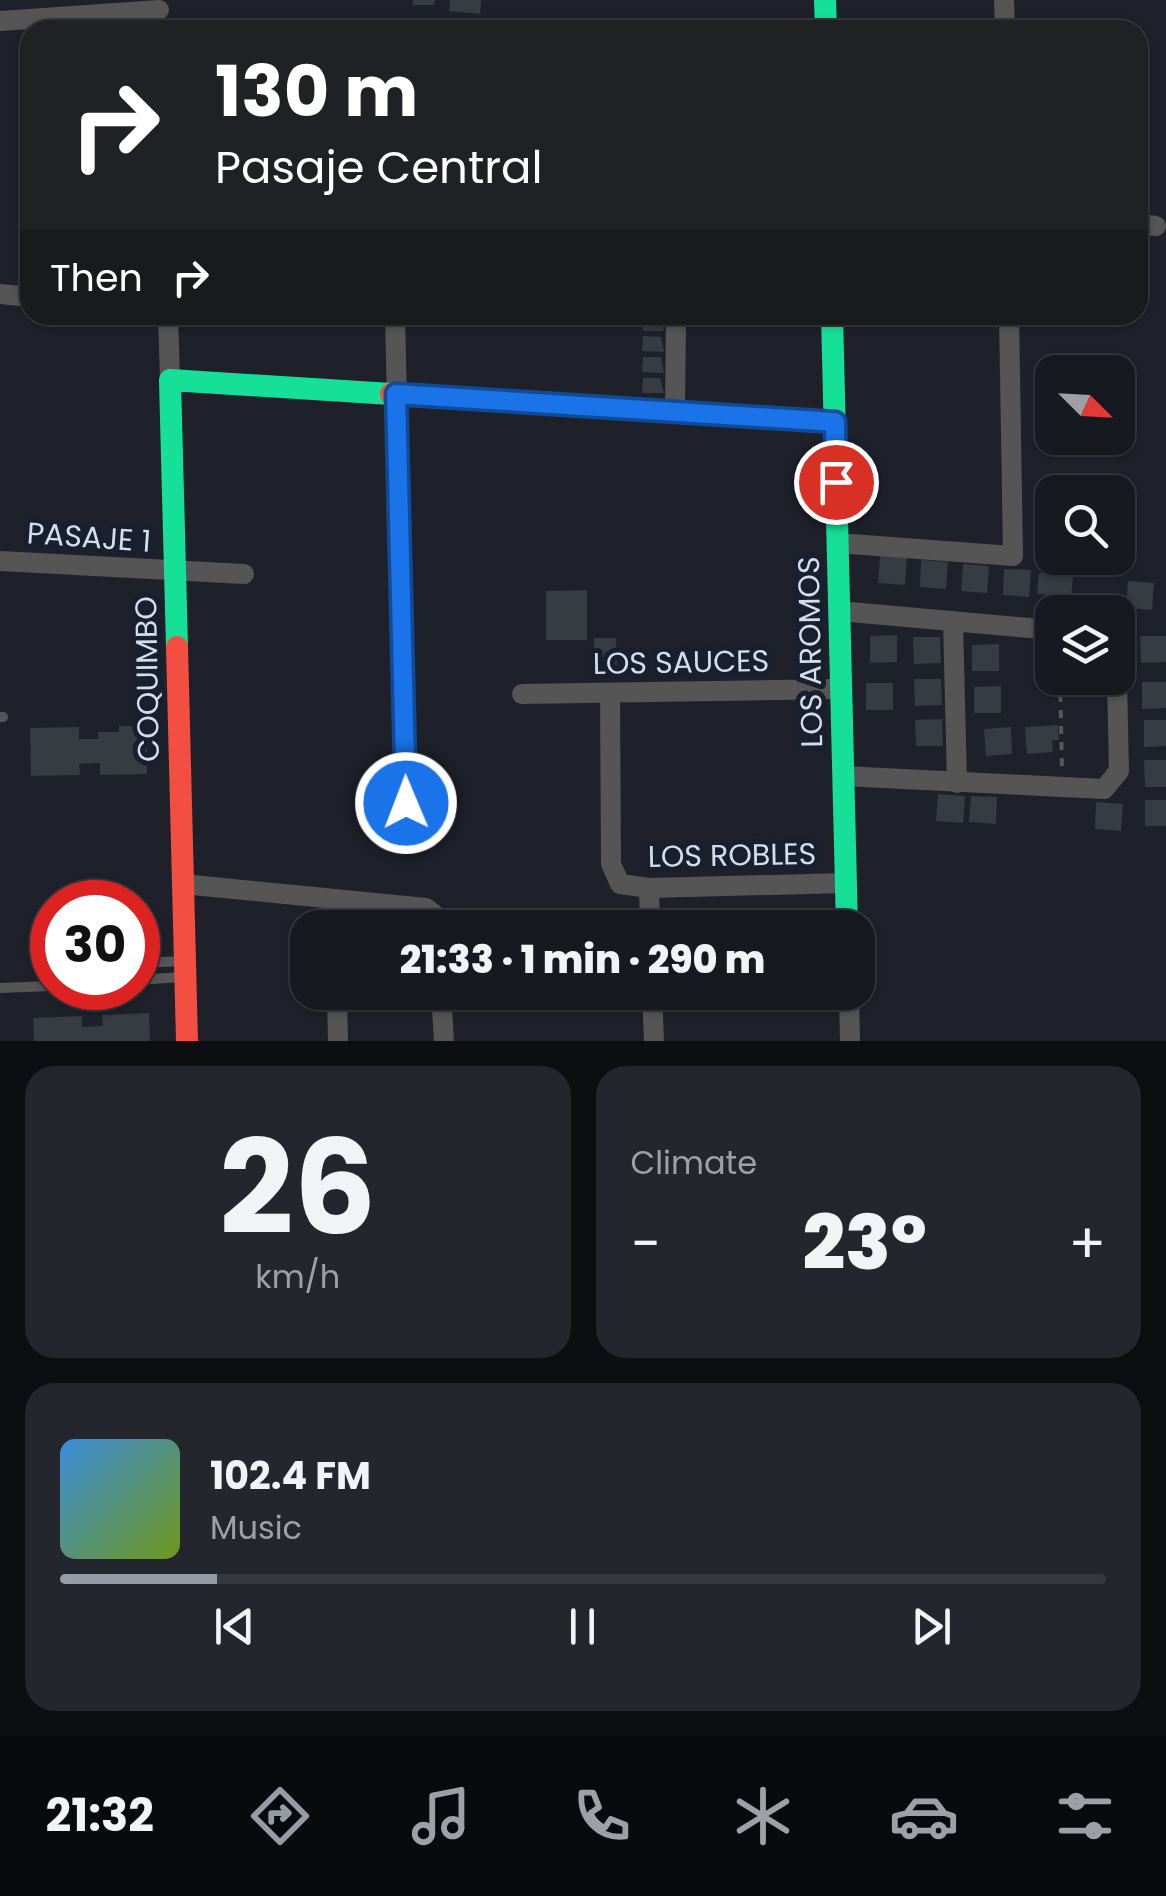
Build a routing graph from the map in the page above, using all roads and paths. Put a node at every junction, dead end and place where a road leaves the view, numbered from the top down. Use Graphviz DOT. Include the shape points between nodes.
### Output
graph roads {
  1 [pos="160,13"];
  2 [pos="36,20"];
  3 [pos="168,325"];
  4 [pos="395,325"];
  5 [pos="676,325"];
  6 [pos="832,325"];
  7 [pos="1009,325"];
  8 [pos="170,380"];
  9 [pos="396,394"];
  10 [pos="675,412"];
  11 [pos="835,422"];
  12 [pos="838,544"];
  13 [pos="0,561"];
  14 [pos="175,572"];
  15 [pos="244,574"];
  16 [pos="839,611"];
  17 [pos="953,621"];
  18 [pos="1035,628"];
  19 [pos="841,690"];
  20 [pos="610,693"];
  21 [pos="522,694"];
  22 [pos="1060,695"];
  23 [pos="1118,695"];
  24 [pos="844,776"];
  25 [pos="956,783"];
  26 [pos="1062,789"];
  27 [pos="406,803"];
  28 [pos="846,882"];
  29 [pos="183,884"];
  30 [pos="649,888"];
  31 [pos="335,899"];
  32 [pos="335,910"];
  33 [pos="428,910"];
  34 [pos="650,910"];
  35 [pos="847,910"];
  36 [pos="160,966"];
  37 [pos="185,969"];
  38 [pos="160,975"];
  39 [pos="30,987"];
  40 [pos="0,988"];
  41 [pos="337,1010"];
  42 [pos="442,1010"];
  43 [pos="653,1010"];
  44 [pos="849,1010"];
  45 [pos="186,1041"];
  46 [pos="338,1041"];
  47 [pos="444,1041"];
  48 [pos="654,1041"];
  49 [pos="850,1041"];
  1 -- 2 [label="street"];
  3 -- 8 [label="street, COQUIMBO"];
  4 -- 9 [label="street"];
  5 -- 10 [label="street"];
  6 -- 11 [label="street, LOS AROMOS"];
  7 -- 12 [label="street" via="1013,556"];
  8 -- 9 [label="street"];
  8 -- 14 [label="street, COQUIMBO"];
  9 -- 10 [label="street"];
  9 -- 27 [label="street"];
  10 -- 11 [label="street"];
  11 -- 12 [label="street, LOS AROMOS"];
  12 -- 16 [label="street, LOS AROMOS"];
  13 -- 14 [label="street, PASAJE 1"];
  14 -- 15 [label="street, PASAJE 1"];
  14 -- 29 [label="street, COQUIMBO"];
  16 -- 17 [label="street"];
  16 -- 19 [label="street, LOS AROMOS"];
  17 -- 18 [label="street"];
  17 -- 25 [label="street"];
  19 -- 20 [label="street, LOS SAUCES"];
  19 -- 24 [label="street, LOS AROMOS"];
  20 -- 21 [label="street, LOS SAUCES"];
  20 -- 30 [label="street, LOS ROBLES" via="611,864 620,884"];
  22 -- 26 [label="path"];
  23 -- 26 [label="street" via="1116,779 1097,791"];
  24 -- 25 [label="street"];
  24 -- 28 [label="street, LOS AROMOS"];
  25 -- 26 [label="street"];
  28 -- 30 [label="street, LOS ROBLES"];
  28 -- 35 [label="street, LOS AROMOS"];
  29 -- 31 [label="street"];
  29 -- 37 [label="street, COQUIMBO"];
  30 -- 34 [label="street"];
  31 -- 32 [label="street"];
  31 -- 33 [label="street"];
  36 -- 37 [label="lane"];
  37 -- 38 [label="lane"];
  37 -- 45 [label="street, COQUIMBO"];
  39 -- 40 [label="lane"];
  41 -- 46 [label="street"];
  42 -- 47 [label="street"];
  43 -- 48 [label="street"];
  44 -- 49 [label="street"];
}
